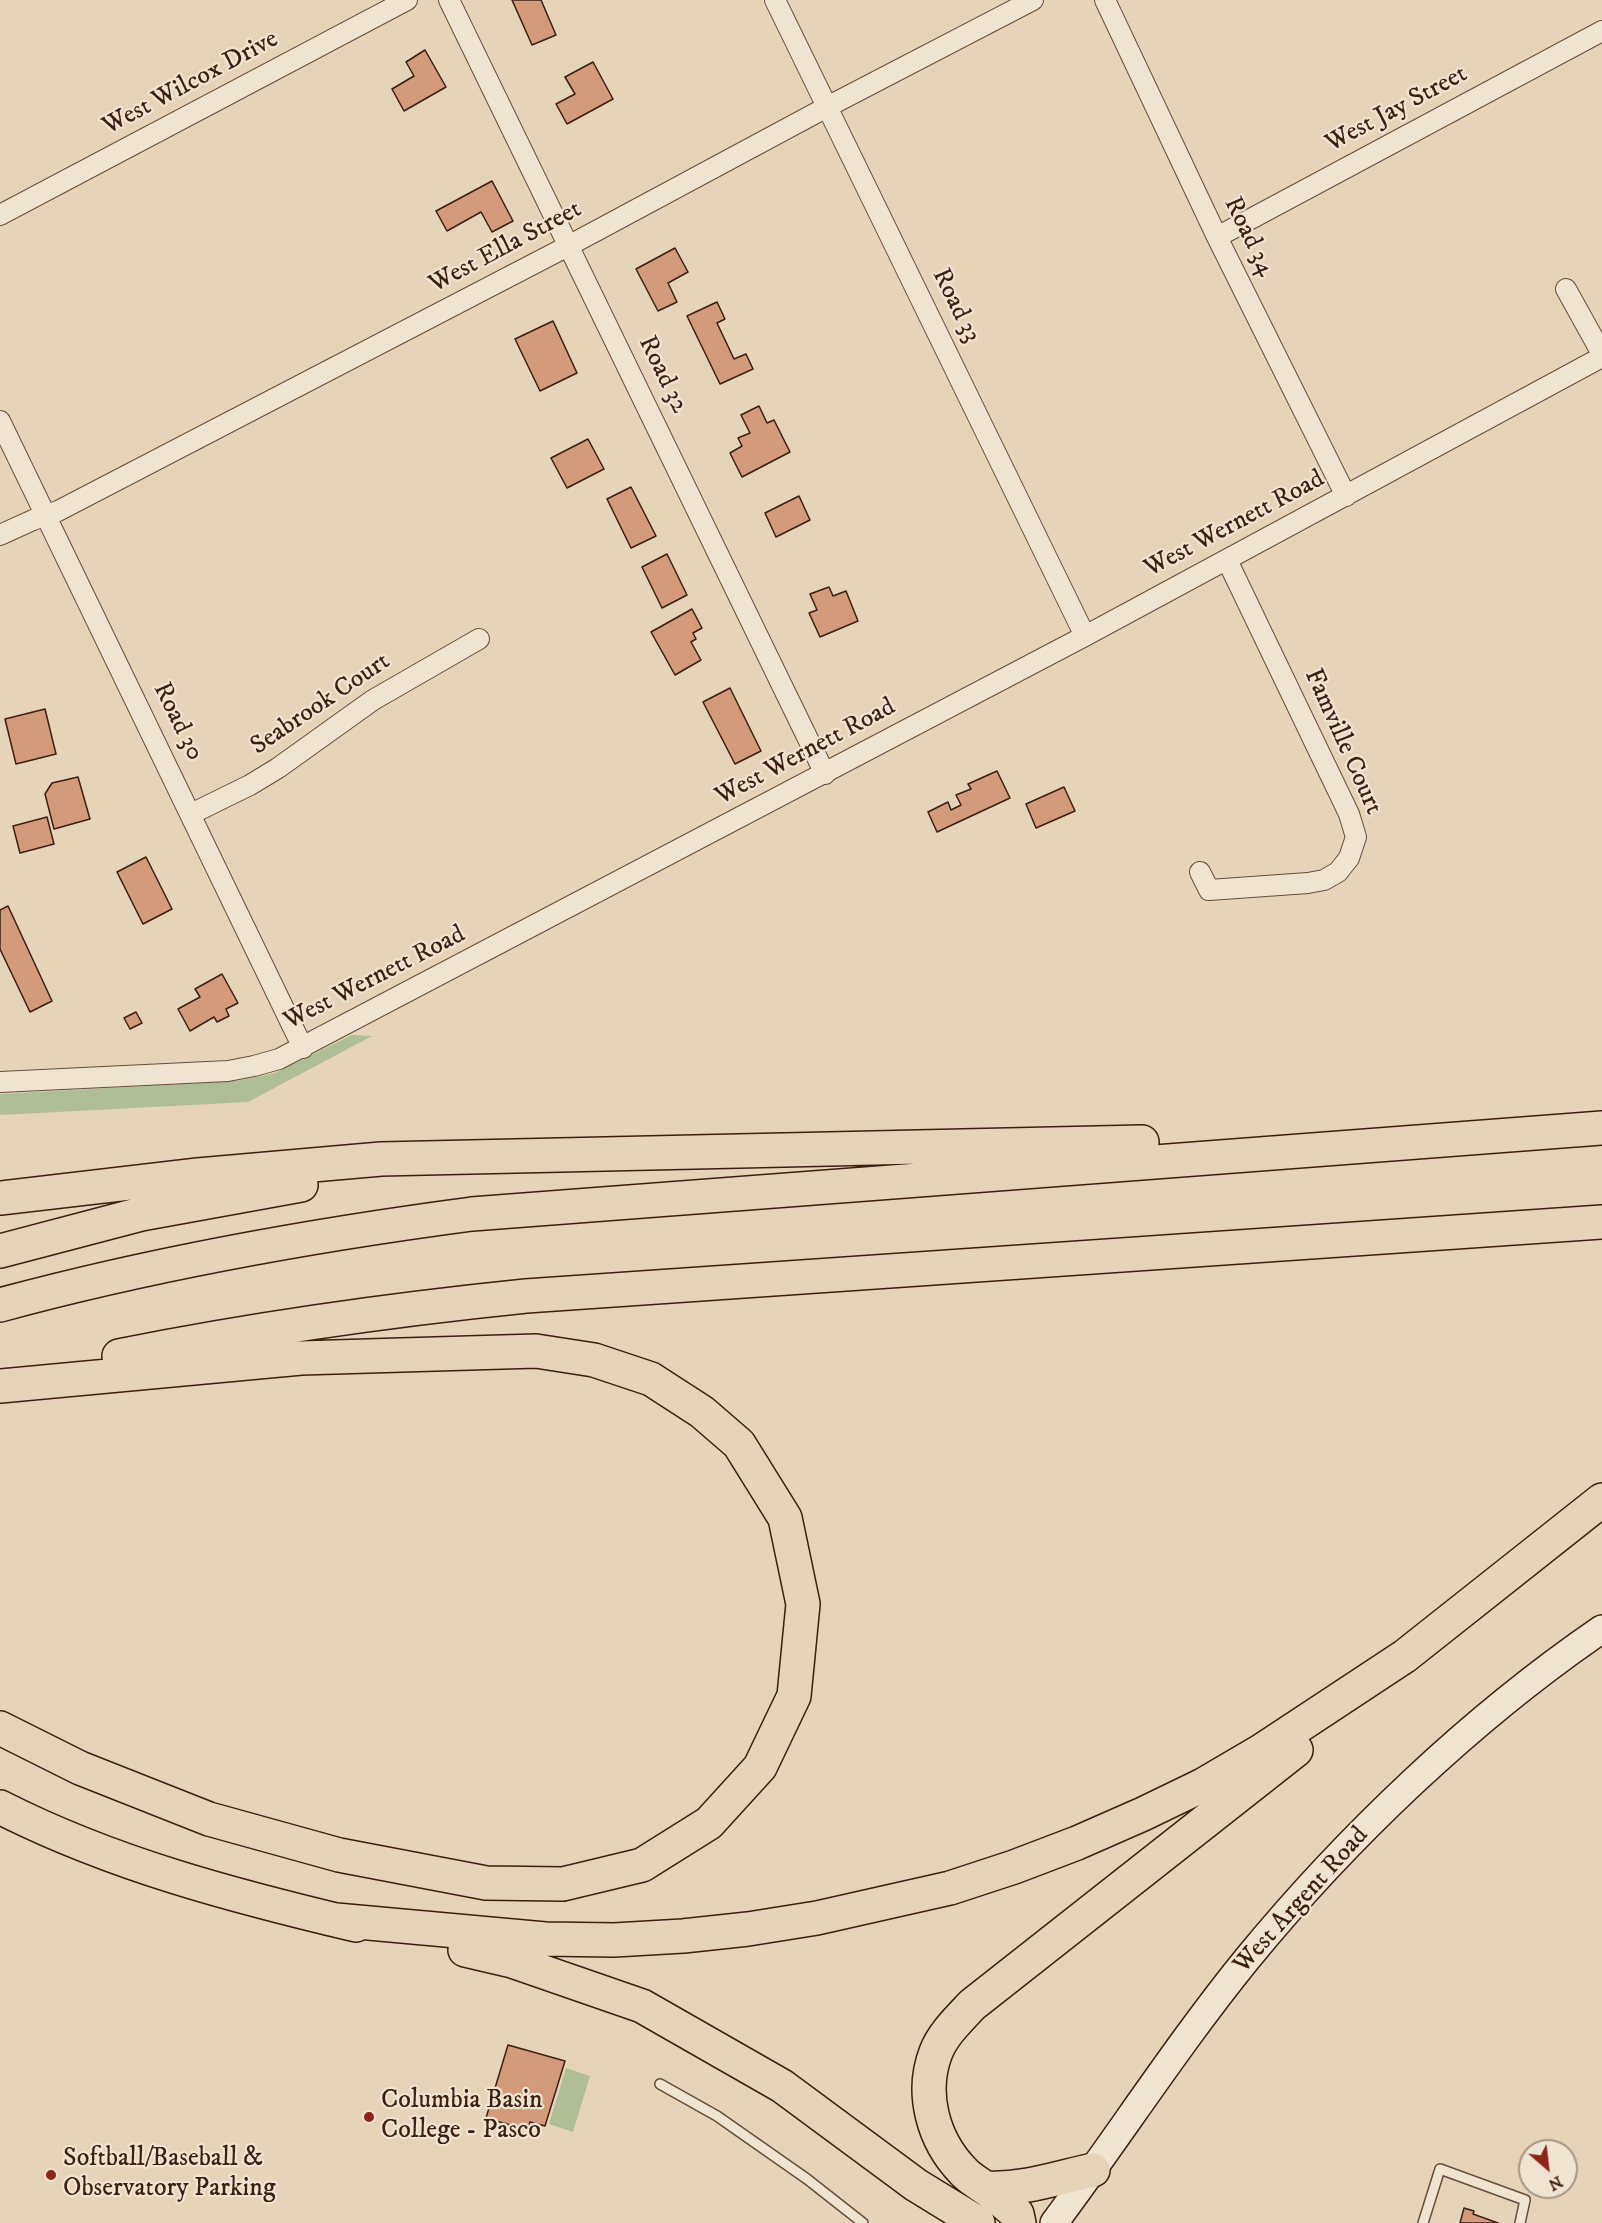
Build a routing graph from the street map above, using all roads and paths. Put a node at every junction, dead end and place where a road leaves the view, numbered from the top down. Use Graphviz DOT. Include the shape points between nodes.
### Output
graph roads {
  1 [pos="407,0"];
  2 [pos="449,0"];
  3 [pos="775,0"];
  4 [pos="1033,0"];
  5 [pos="1105,0"];
  6 [pos="1602,31"];
  7 [pos="827,107"];
  8 [pos="0,215"];
  9 [pos="1217,237"];
  10 [pos="570,246"];
  11 [pos="1566,289"];
  12 [pos="1602,355"];
  13 [pos="0,421"];
  14 [pos="1346,496"];
  15 [pos="47,515"];
  16 [pos="0,535"];
  17 [pos="1227,560"];
  18 [pos="1085,636"];
  19 [pos="479,639"];
  20 [pos="825,774"];
  21 [pos="191,814"];
  22 [pos="1200,872"];
  23 [pos="303,1048"];
  24 [pos="0,1082"];
  25 [pos="1602,1128"];
  26 [pos="1514,1134"];
  27 [pos="462,1156"];
  28 [pos="0,1198"];
  29 [pos="1602,1222"];
  30 [pos="0,1251"];
  31 [pos="0,1305"];
  32 [pos="0,1384"];
  33 [pos="1602,1500"];
  34 [pos="1602,1629"];
  35 [pos="1405,1656"];
  36 [pos="0,1728"];
  37 [pos="0,1807"];
  38 [pos="336,1920"];
  39 [pos="660,2085"];
  40 [pos="1093,2170"];
  41 [pos="916,2185"];
  42 [pos="986,2188"];
  43 [pos="863,2223"];
  44 [pos="936,2223"];
  45 [pos="978,2223"];
  46 [pos="1019,2223"];
  47 [pos="1054,2223"];
  48 [pos="1423,2223"];
  49 [pos="1520,2223"];
  1 -- 8 [label="street, West Wilcox Drive"];
  2 -- 10 [label="street, Road 32"];
  3 -- 7 [label="street, Road 33"];
  4 -- 7 [label="street, West Ella Street"];
  5 -- 9 [label="street, Road 34"];
  6 -- 9 [label="street, West Jay Street"];
  7 -- 10 [label="street, West Ella Street"];
  7 -- 18 [label="street, Road 33"];
  9 -- 14 [label="street, Road 34"];
  10 -- 15 [label="street, West Ella Street"];
  10 -- 20 [label="street, Road 32"];
  11 -- 12 [label="street"];
  12 -- 14 [label="street, West Wernett Road"];
  13 -- 15 [label="street, Road 30"];
  14 -- 17 [label="street, West Wernett Road"];
  15 -- 16 [label="street, West Ella Street"];
  15 -- 21 [label="street, Road 30"];
  17 -- 18 [label="street, West Wernett Road"];
  17 -- 22 [label="street, Famville Court" via="1349,814 1356,837 1349,858 1338,872 1324,880 1209,890"];
  18 -- 20 [label="street, West Wernett Road"];
  19 -- 21 [label="street, Seabrook Court" via="373,700 278,768"];
  20 -- 23 [label="street, West Wernett Road"];
  21 -- 23 [label="street, Road 30"];
  23 -- 24 [label="street, West Wernett Road" via="279,1059 228,1071"];
  25 -- 26 [label="highway"];
  26 -- 27 [label="highway"];
  26 -- 31 [label="highway" via="472,1214 254,1248 146,1269"];
  27 -- 28 [label="highway" via="210,1174"];
  27 -- 30 [label="highway" via="141,1214"];
  29 -- 32 [label="highway" via="526,1296 416,1307 285,1325 101,1360"];
  32 -- 36 [label="highway" via="301,1358 536,1351 594,1360 651,1379 702,1412 739,1444 785,1518 803,1604 794,1696 760,1767 709,1823 642,1865 563,1884 486,1883 339,1855 209,1819 80,1768"];
  33 -- 35 [label="highway"];
  34 -- 40 [label="main road, West Argent Road" via="1453,1747 1317,1880 1223,1990"];
  35 -- 38 [label="highway" via="1203,1785 1077,1843 950,1888 748,1929 614,1940 544,1940"];
  35 -- 42 [label="highway" via="1388,1677 984,1994 947,2033 931,2070 930,2109 952,2158"];
  37 -- 38 [label="highway" via="141,1866 259,1902"];
  38 -- 41 [label="highway" via="512,1961 642,2006 782,2086"];
  39 -- 43 [label="lane" via="717,2115"];
  40 -- 42 [label="highway" via="1024,2187"];
  40 -- 47 [label="main road, West Argent Road"];
  41 -- 44 [label="highway"];
  41 -- 45 [label="highway"];
  42 -- 46 [label="highway" via="1017,2214"];
  48 -- 49 [label="lane" via="1440,2169 1525,2200"];
}
